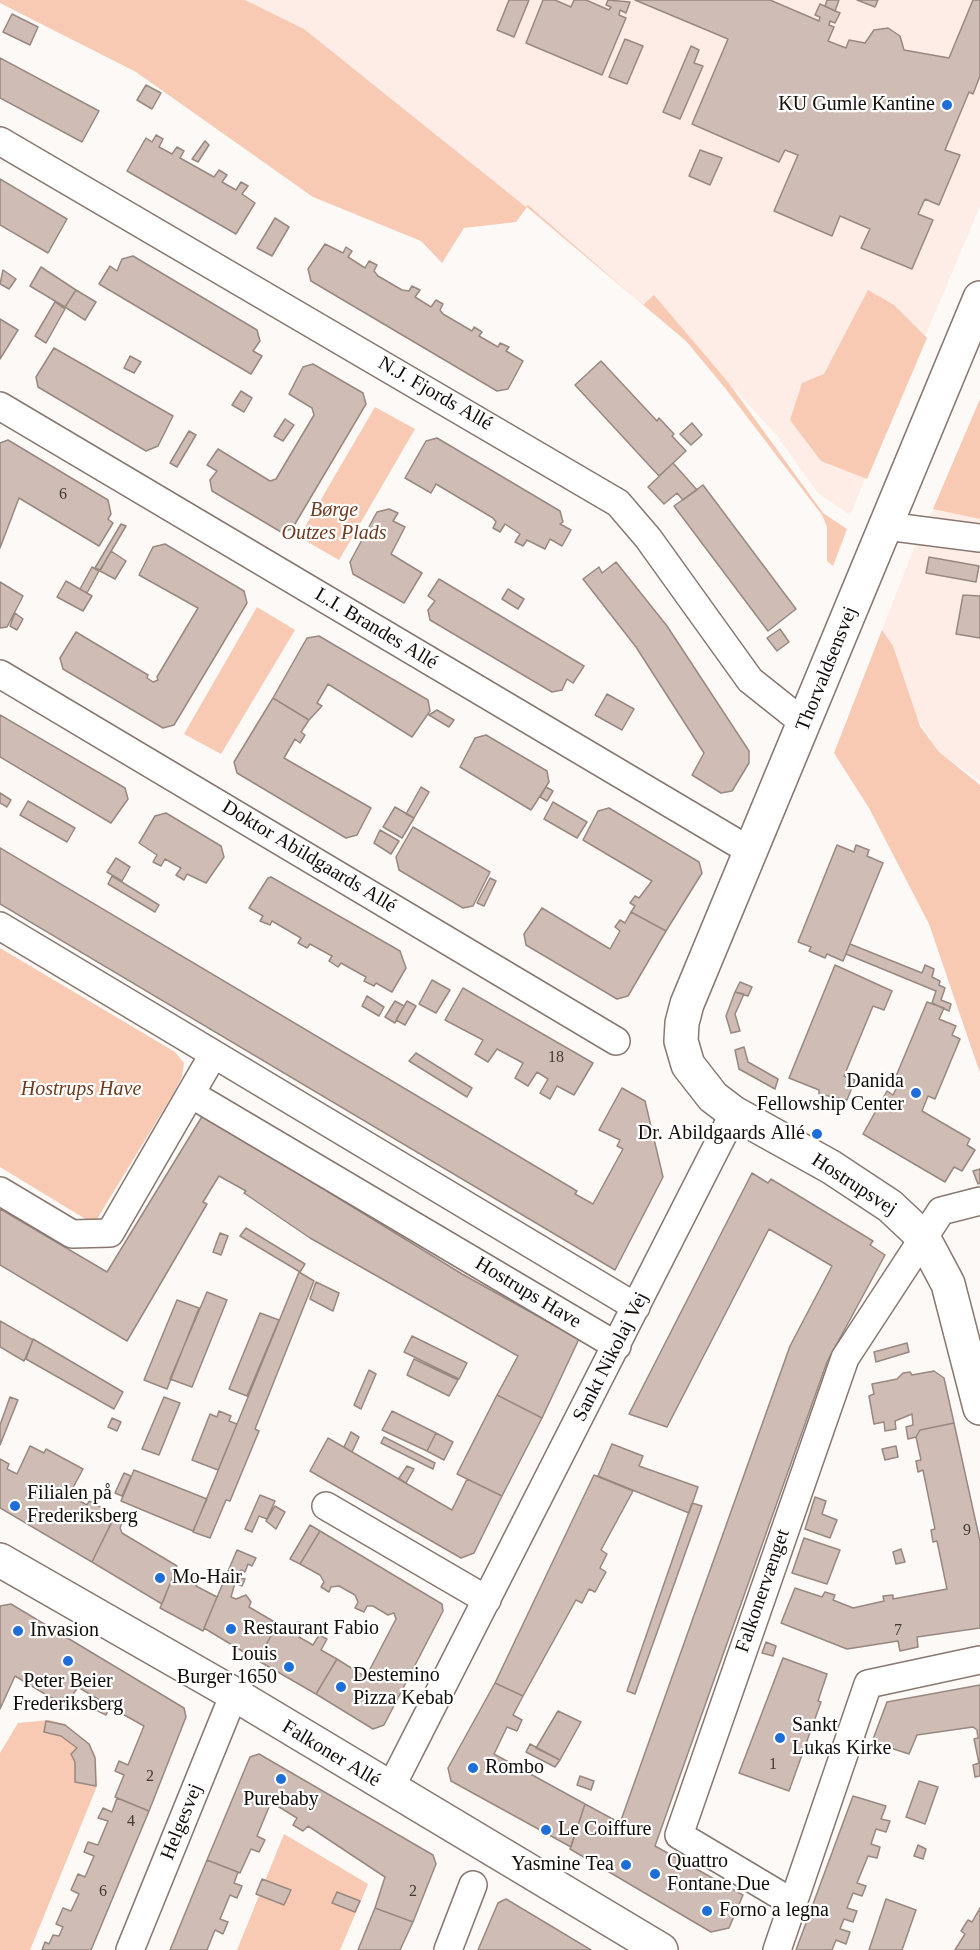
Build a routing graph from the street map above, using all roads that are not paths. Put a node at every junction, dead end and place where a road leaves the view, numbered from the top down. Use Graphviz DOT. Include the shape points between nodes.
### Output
graph roads {
  1 [pos="0,141"];
  2 [pos="980,298"];
  3 [pos="0,406"];
  4 [pos="886,526"];
  5 [pos="980,538"];
  6 [pos="0,674"];
  7 [pos="804,723"];
  8 [pos="752,852"];
  9 [pos="0,926"];
  10 [pos="616,1041"];
  11 [pos="681,1041"];
  12 [pos="213,1055"];
  13 [pos="191,1094"];
  14 [pos="734,1113"];
  15 [pos="0,1191"];
  16 [pos="980,1201"];
  17 [pos="922,1237"];
  18 [pos="636,1307"];
  19 [pos="617,1346"];
  20 [pos="980,1407"];
  21 [pos="326,1506"];
  22 [pos="0,1560"];
  23 [pos="487,1600"];
  24 [pos="980,1660"];
  25 [pos="234,1694"];
  26 [pos="390,1789"];
  27 [pos="473,1885"];
  28 [pos="793,1903"];
  29 [pos="130,1950"];
  30 [pos="448,1950"];
  31 [pos="661,1950"];
  32 [pos="777,1950"];
  1 -- 7 [label="street, N.J. Fjords Allé" via="618,503 648,538 750,680"];
  2 -- 4 [label="street, Thorvaldsensvej"];
  3 -- 8 [label="street, L.I. Brandes Allé"];
  4 -- 5 [label="street"];
  4 -- 7 [label="street, Thorvaldsensvej"];
  6 -- 10 [label="street, Doktor Abildgaards Allé"];
  7 -- 8 [label="street, Thorvaldsensvej"];
  8 -- 11 [label="street, Thorvaldsensvej" via="687,1004"];
  9 -- 12 [label="street"];
  11 -- 14 [label="street, Hostrupsvej" via="688,1065 699,1082"];
  12 -- 13 [label="street"];
  12 -- 18 [label="street"];
  13 -- 15 [label="street" via="110,1233 72,1234"];
  13 -- 19 [label="street, Hostrups Have"];
  14 -- 17 [label="street, Hostrupsvej" via="831,1167 890,1206"];
  14 -- 18 [label="street, Sankt Nikolaj Vej"];
  16 -- 17 [label="street" via="941,1211"];
  17 -- 20 [label="street, Hostrupsvej" via="948,1284"];
  17 -- 28 [label="street, Falkonervænget" via="845,1358 680,1835"];
  18 -- 19 [label="street, Sankt Nikolaj Vej"];
  19 -- 23 [label="street, Sankt Nikolaj Vej"];
  21 -- 23 [label="street"];
  22 -- 25 [label="street, Falkoner Allé"];
  23 -- 26 [label="street, Sankt Nikolaj Vej"];
  24 -- 28 [label="street" via="868,1684"];
  25 -- 26 [label="street, Falkoner Allé"];
  25 -- 29 [label="street, Helgesvej"];
  26 -- 31 [label="street, Falkoner Allé"];
  27 -- 30 [label="street"];
  28 -- 32 [label="street"];
}
